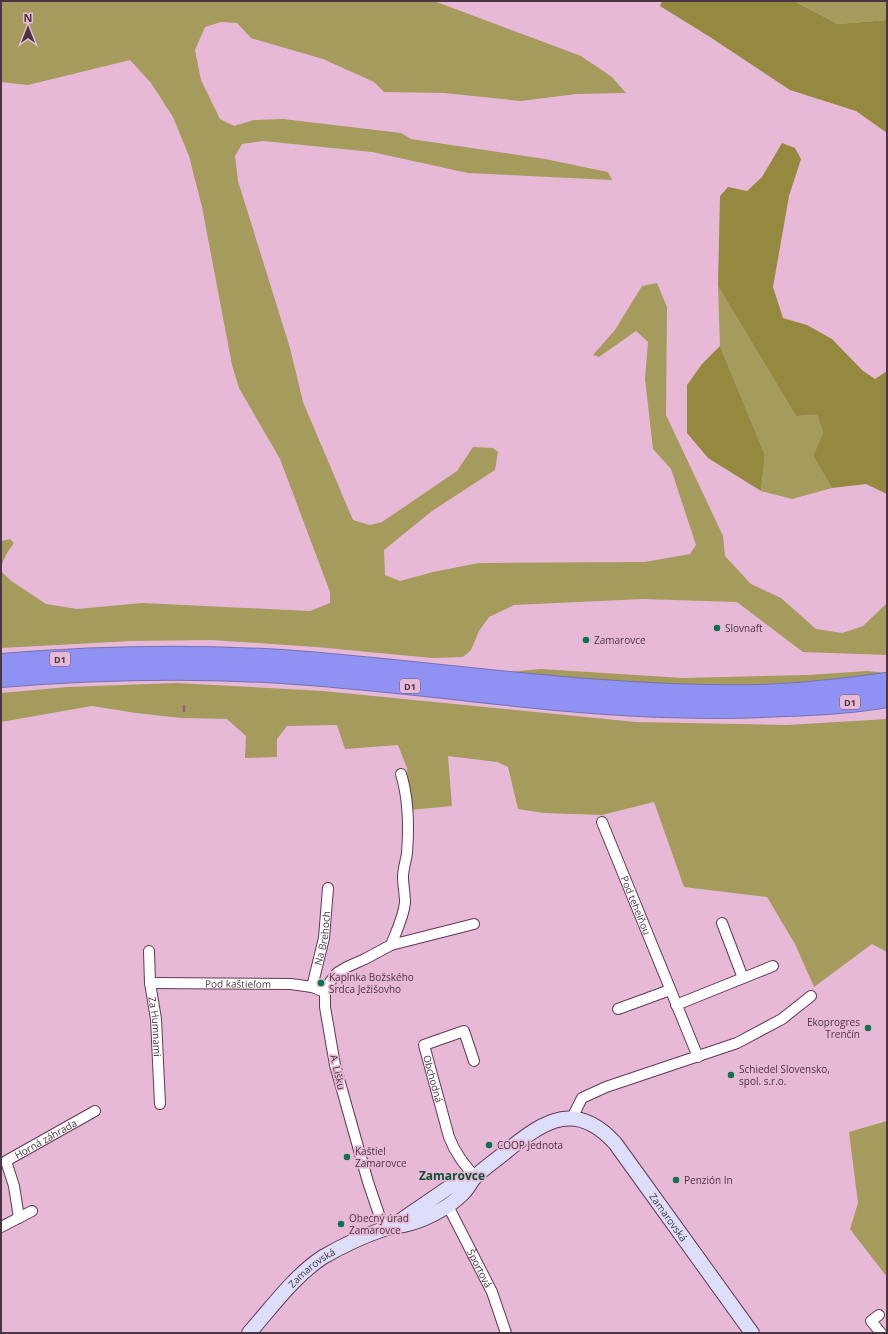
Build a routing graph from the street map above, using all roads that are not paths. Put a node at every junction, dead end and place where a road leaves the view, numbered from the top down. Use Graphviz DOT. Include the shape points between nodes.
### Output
graph roads {
  1 [pos="1,663"];
  2 [pos="1,678"];
  3 [pos="887,682"];
  4 [pos="887,698"];
  5 [pos="401,774"];
  6 [pos="602,822"];
  7 [pos="328,888"];
  8 [pos="722,923"];
  9 [pos="474,924"];
  10 [pos="391,945"];
  11 [pos="150,951"];
  12 [pos="773,966"];
  13 [pos="743,978"];
  14 [pos="150,983"];
  15 [pos="312,987"];
  16 [pos="670,990"];
  17 [pos="325,992"];
  18 [pos="812,996"];
  19 [pos="676,1004"];
  20 [pos="618,1009"];
  21 [pos="698,1057"];
  22 [pos="474,1061"];
  23 [pos="160,1104"];
  24 [pos="95,1111"];
  25 [pos="572,1118"];
  26 [pos="475,1177"];
  27 [pos="448,1206"];
  28 [pos="32,1211"];
  29 [pos="19,1218"];
  30 [pos="1,1227"];
  31 [pos="388,1228"];
  32 [pos="879,1315"];
  33 [pos="249,1333"];
  34 [pos="506,1333"];
  35 [pos="752,1333"];
  36 [pos="881,1333"];
  1 -- 3 [label="highway, D1" via="120,656 207,655 294,660 602,690 713,694 802,692"];
  2 -- 4 [label="highway, D1" via="122,671 280,674 536,699 712,709 818,706"];
  5 -- 10 [label="street" via="408,815 408,847 403,876 405,902"];
  6 -- 16 [label="street, Pod tehelňou"];
  7 -- 15 [label="street, Na Brehoch" via="324,938"];
  8 -- 13 [label="street"];
  9 -- 10 [label="street"];
  10 -- 17 [label="street" via="337,974"];
  11 -- 14 [label="street, Za Humnami"];
  12 -- 13 [label="street"];
  13 -- 19 [label="street"];
  14 -- 15 [label="street, Pod kaštieľom" via="291,984"];
  14 -- 23 [label="street, Za Humnami" via="156,1019"];
  15 -- 17 [label="street, Pod kaštieľom"];
  16 -- 19 [label="street, Pod tehelňou"];
  16 -- 20 [label="street"];
  17 -- 31 [label="street, A. Lišku" via="335,1065 368,1182"];
  18 -- 21 [label="street" via="782,1019 759,1032"];
  19 -- 21 [label="street, Pod tehelňou"];
  21 -- 25 [label="street" via="582,1098"];
  22 -- 26 [label="street, Obchodná" via="464,1031 424,1045 449,1137 461,1160"];
  24 -- 29 [label="street, Horná záhrada" via="6,1161 14,1186"];
  25 -- 26 [label="main road, Zamarovská" via="555,1120 526,1135"];
  25 -- 35 [label="main road, Zamarovská" via="595,1125 616,1143"];
  26 -- 27 [label="main road, Zamarovská" via="464,1192"];
  26 -- 31 [label="main road, Zamarovská" via="448,1188"];
  27 -- 31 [label="main road, Zamarovská" via="405,1225"];
  27 -- 34 [label="street, Športová" via="492,1292"];
  28 -- 29 [label="street"];
  29 -- 30 [label="street"];
  31 -- 33 [label="main road, Zamarovská" via="350,1243 323,1258 286,1289"];
  32 -- 36 [label="street" via="871,1321"];
}
